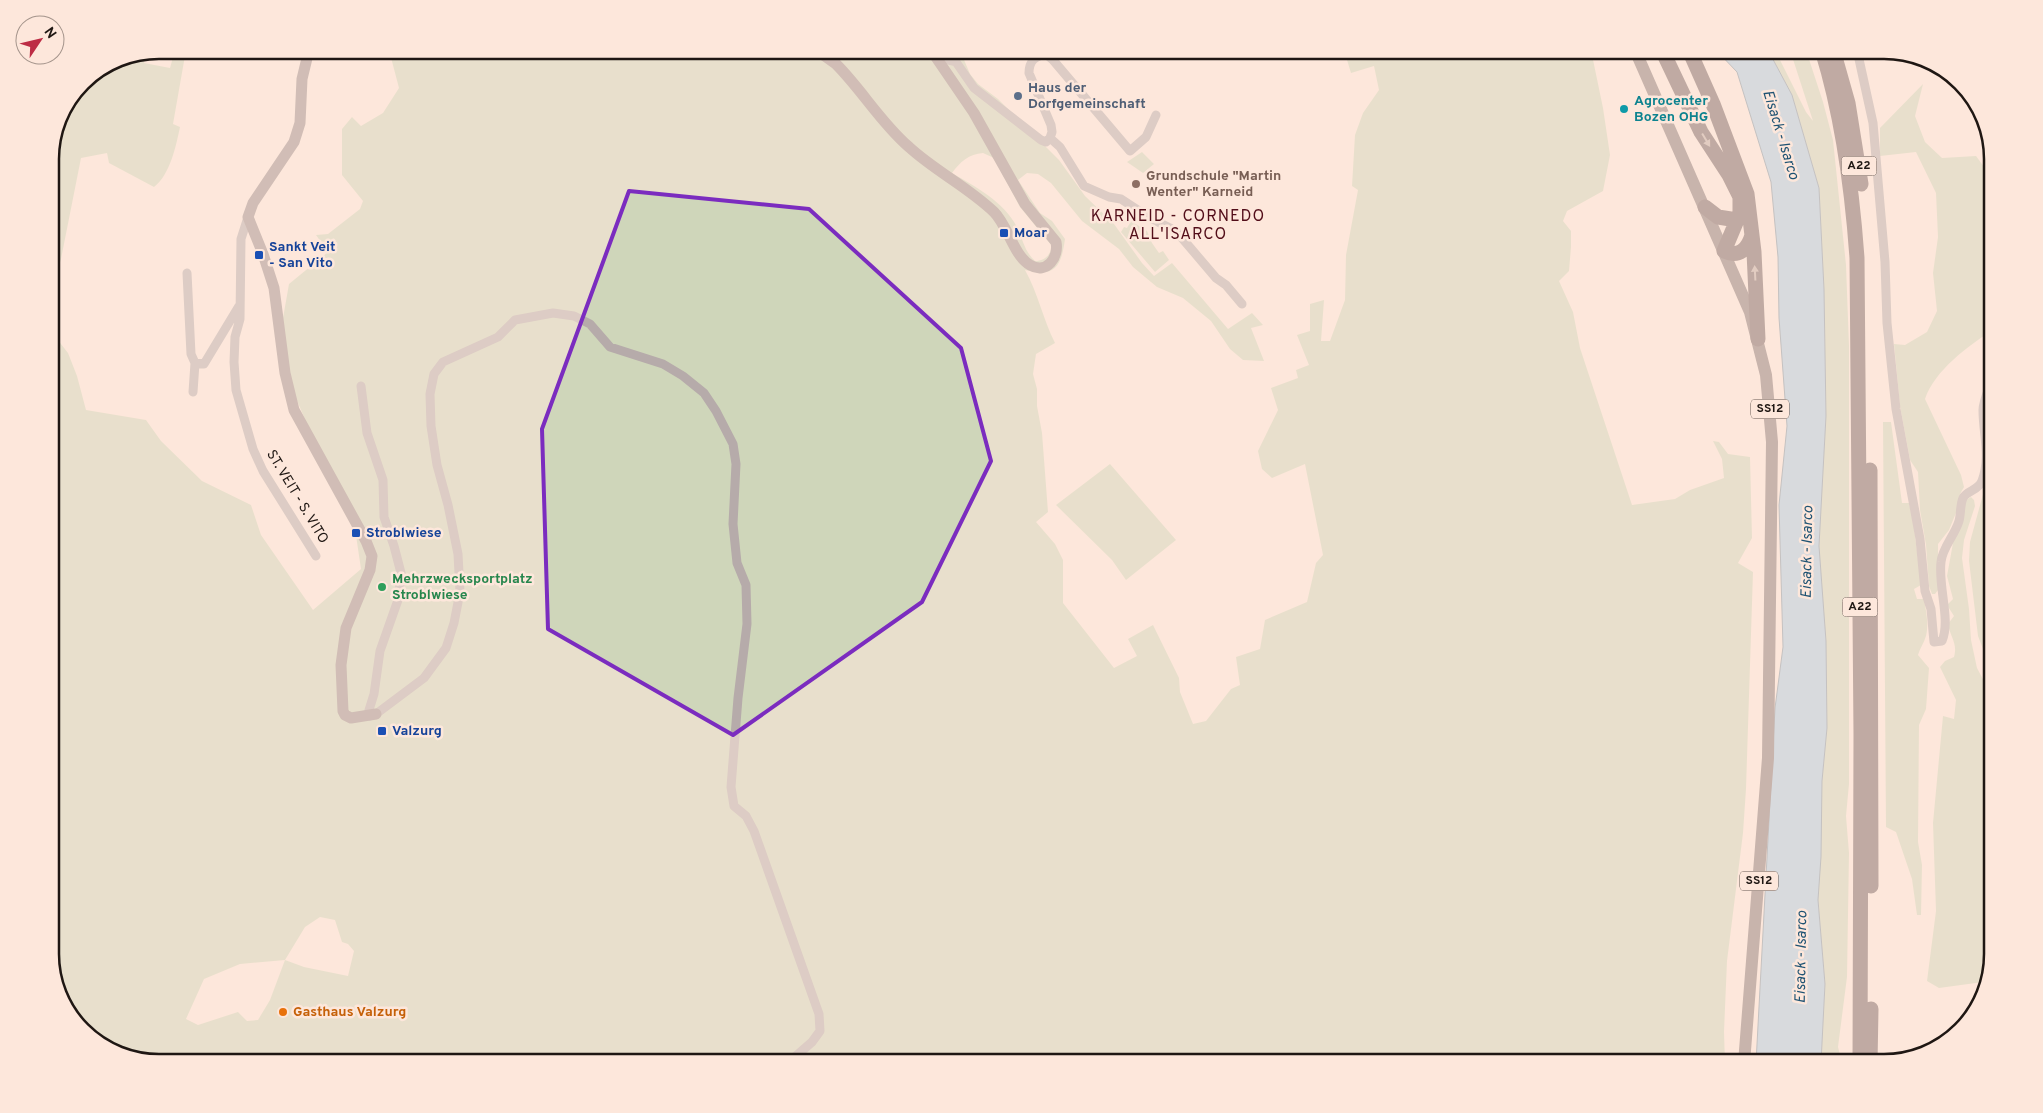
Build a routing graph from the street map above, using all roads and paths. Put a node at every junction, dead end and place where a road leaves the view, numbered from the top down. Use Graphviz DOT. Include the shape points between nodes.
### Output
graph roads {
  1 [pos="307,59"];
  2 [pos="829,59"];
  3 [pos="938,59"];
  4 [pos="943,59"];
  5 [pos="947,59"];
  6 [pos="1033,59"];
  7 [pos="1052,59"];
  8 [pos="1639,59"];
  9 [pos="1666,59"];
  10 [pos="1693,59"];
  11 [pos="1816,59"];
  12 [pos="1825,59"];
  13 [pos="1836,59"];
  14 [pos="1840,59"];
  15 [pos="1859,59"];
  16 [pos="940,62"];
  17 [pos="1841,76"];
  18 [pos="1156,115"];
  19 [pos="1050,138"];
  20 [pos="1846,151"];
  21 [pos="1705,207"];
  22 [pos="248,217"];
  23 [pos="1737,220"];
  24 [pos="1752,235"];
  25 [pos="1724,251"];
  26 [pos="187,273"];
  27 [pos="240,304"];
  28 [pos="1242,304"];
  29 [pos="1758,339"];
  30 [pos="195,363"];
  31 [pos="361,386"];
  32 [pos="194,392"];
  33 [pos="1984,405"];
  34 [pos="1984,422"];
  35 [pos="1984,475"];
  36 [pos="316,556"];
  37 [pos="373,715"];
  38 [pos="798,1054"];
  39 [pos="1745,1054"];
  40 [pos="1860,1054"];
  41 [pos="1870,1054"];
  1 -- 22 [label="street" via="302,80 300,123 294,142 253,203"];
  2 -- 16 [label="street" via="906,146 995,214 1025,262 1037,268 1044,267 1056,256 1056,242 1025,204 974,113"];
  3 -- 16 [label="street"];
  4 -- 16 [label="street"];
  5 -- 19 [label="street" via="956,62 974,88 1041,140 1046,142"];
  6 -- 19 [label="street" via="1029,73 1051,124"];
  7 -- 18 [label="street" via="1130,151 1146,137"];
  8 -- 21 [label="main road, SS12"];
  9 -- 23 [label="highway, one-way" via="1701,132 1738,191 1741,208"];
  10 -- 24 [label="highway" via="1744,184"];
  11 -- 20 [label="highway"];
  12 -- 20 [label="highway, A22"];
  13 -- 17 [label="highway, A22"];
  14 -- 17 [label="highway"];
  15 -- 35 [label="street" via="1873,123 1896,409 1920,540 1934,642 1942,641 1946,632 1940,585 1941,560 1958,522 1962,499 1981,484"];
  17 -- 41 [label="highway, A22" via="1856,148 1867,258 1872,725"];
  19 -- 28 [label="street" via="1060,147 1084,186 1120,199 1176,230"];
  20 -- 40 [label="highway, A22" via="1854,206 1860,386"];
  21 -- 23 [label="highway" via="1718,217"];
  21 -- 25 [label="main road, SS12"];
  22 -- 27 [label="street, ST. VEIT - S. VITO" via="241,239"];
  22 -- 37 [label="street" via="274,288 285,373 294,410 372,556 370,570 346,628 341,665 345,715 351,718"];
  23 -- 25 [label="highway"];
  24 -- 25 [label="highway" via="1742,251 1734,254"];
  29 -- 24 [label="highway, one-way"];
  25 -- 29 [label="main road, SS12" via="1743,292"];
  26 -- 30 [label="street"];
  27 -- 30 [label="street" via="204,364"];
  27 -- 36 [label="street, ST. VEIT - S. VITO" via="234,362 243,418 263,470"];
  29 -- 39 [label="main road, SS12" via="1767,384 1772,442 1770,698"];
  30 -- 32 [label="street"];
  31 -- 37 [label="street" via="366,433 383,480 384,517 401,573 398,600 380,651 370,710"];
  33 -- 34 [label="street"];
  37 -- 38 [label="street" via="424,678 446,648 454,624 460,592 458,554 431,426 430,394 434,374 443,362 498,337 515,320 553,313 574,316 590,324 610,347 663,364 683,376 704,393 733,444 736,464 733,524 737,563 746,585 747,624 730,787 734,806 746,816 754,831 819,1014 820,1030"];
}
